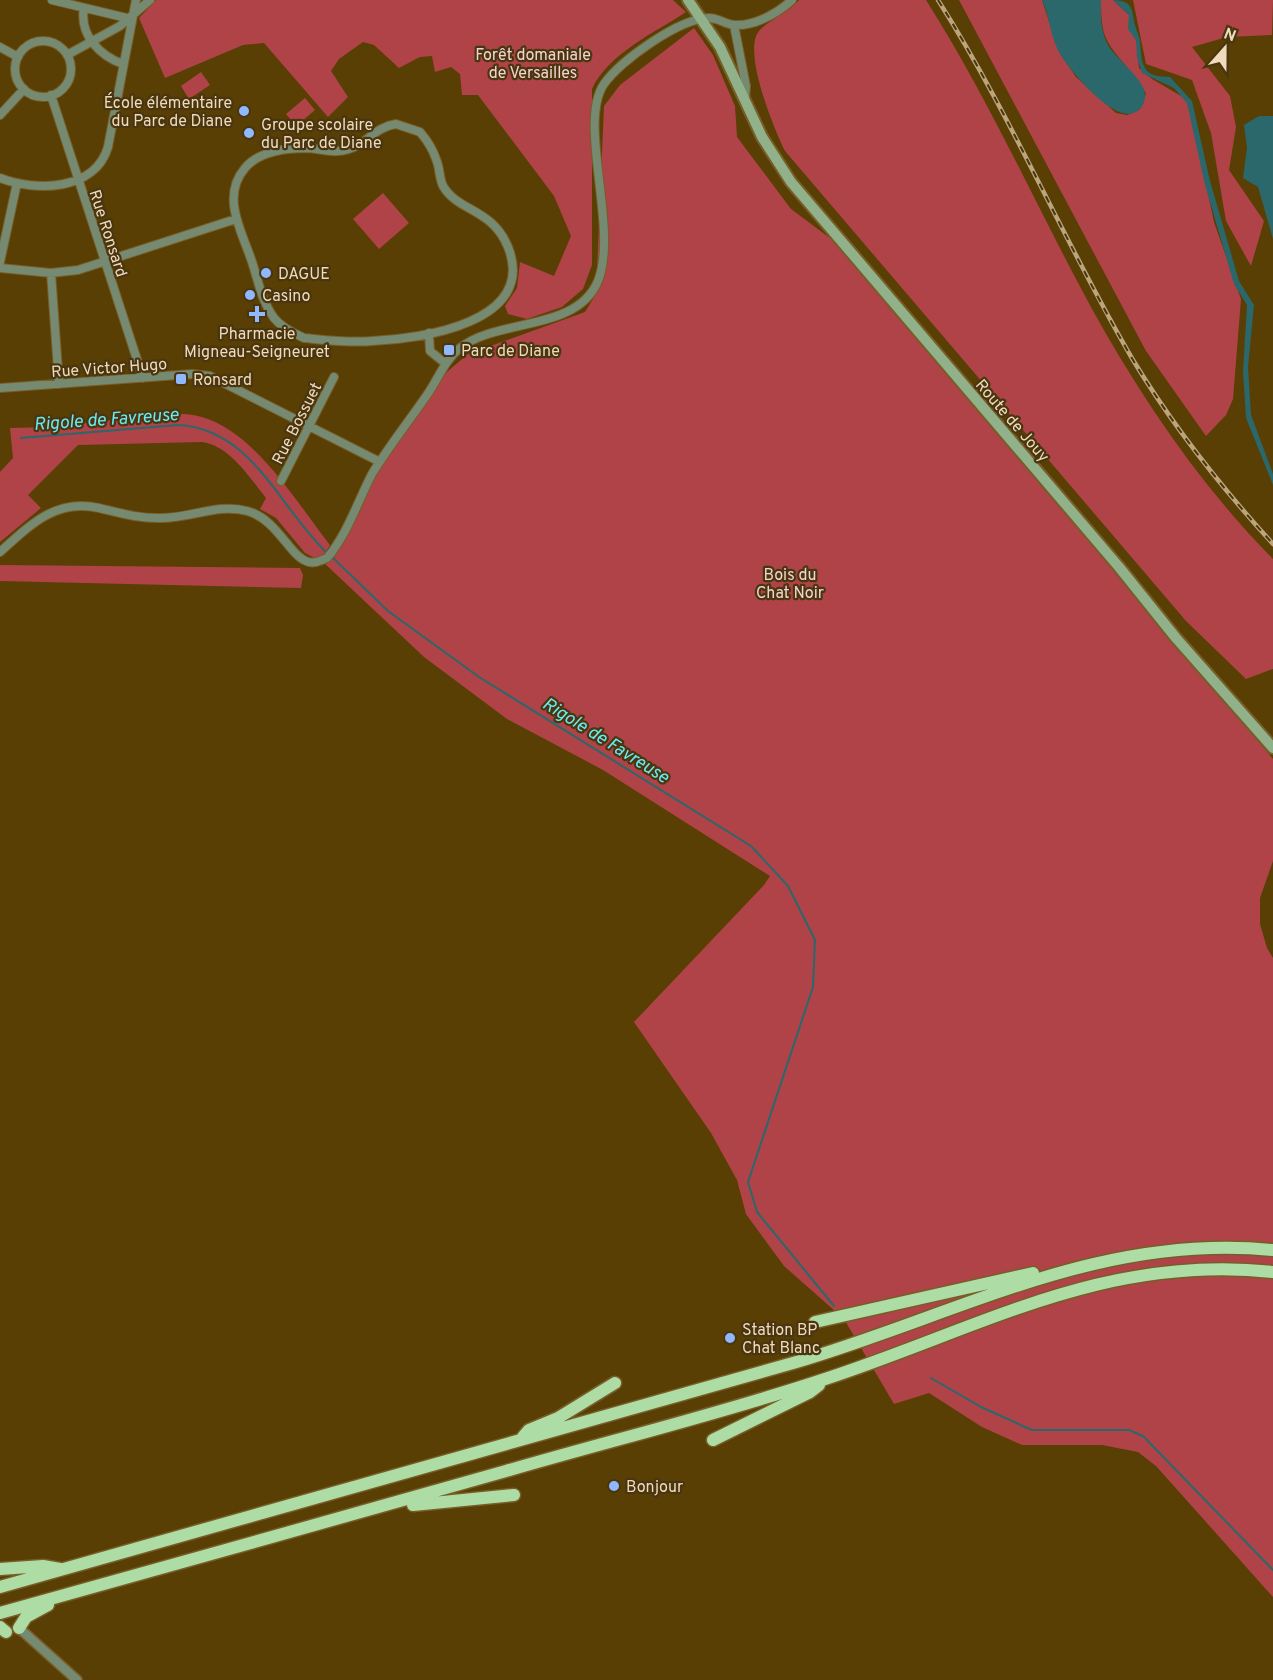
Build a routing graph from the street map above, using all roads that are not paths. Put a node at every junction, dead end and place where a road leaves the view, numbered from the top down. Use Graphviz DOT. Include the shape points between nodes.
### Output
graph roads {
  1 [pos="51,0"];
  2 [pos="150,0"];
  3 [pos="688,0"];
  4 [pos="792,0"];
  5 [pos="136,5"];
  6 [pos="84,8"];
  7 [pos="131,19"];
  8 [pos="702,19"];
  9 [pos="734,25"];
  10 [pos="92,41"];
  11 [pos="0,47"];
  12 [pos="67,55"];
  13 [pos="18,57"];
  14 [pos="123,64"];
  15 [pos="24,89"];
  16 [pos="51,95"];
  17 [pos="745,101"];
  18 [pos="0,115"];
  19 [pos="0,178"];
  20 [pos="78,180"];
  21 [pos="17,183"];
  22 [pos="236,219"];
  23 [pos="0,262"];
  24 [pos="105,263"];
  25 [pos="0,268"];
  26 [pos="51,273"];
  27 [pos="429,333"];
  28 [pos="445,363"];
  29 [pos="334,377"];
  30 [pos="143,378"];
  31 [pos="59,384"];
  32 [pos="0,388"];
  33 [pos="310,426"];
  34 [pos="380,462"];
  35 [pos="282,481"];
  36 [pos="0,552"];
  37 [pos="1273,748"];
  38 [pos="1273,1251"];
  39 [pos="1061,1271"];
  40 [pos="1273,1272"];
  41 [pos="815,1323"];
  42 [pos="826,1379"];
  43 [pos="615,1383"];
  44 [pos="713,1440"];
  45 [pos="520,1441"];
  46 [pos="514,1495"];
  47 [pos="397,1503"];
  48 [pos="0,1569"];
  49 [pos="61,1570"];
  50 [pos="0,1587"];
  51 [pos="58,1597"];
  52 [pos="0,1613"];
  53 [pos="19,1628"];
  54 [pos="2,1631"];
  55 [pos="77,1680"];
  1 -- 6 [label="street"];
  2 -- 5 [label="street"];
  3 -- 8 [label="main road, Route de Jouy"];
  4 -- 9 [label="street" via="775,14"];
  5 -- 7 [label="street"];
  6 -- 7 [label="street"];
  6 -- 10 [label="street" via="84,22"];
  7 -- 10 [label="street"];
  7 -- 14 [label="street"];
  8 -- 9 [label="street" via="714,18"];
  8 -- 17 [label="main road, Route de Jouy"];
  8 -- 28 [label="street" via="645,48 612,75 597,98 596,135 604,220 602,268 592,293 566,312 546,320 468,342"];
  9 -- 17 [label="street, Route de Jouy" via="746,86"];
  10 -- 12 [label="street"];
  10 -- 14 [label="street" via="101,52"];
  11 -- 13 [label="street"];
  12 -- 13 [label="street" via="57,45 44,41 31,44"];
  12 -- 16 [label="street" via="70,76 63,88"];
  13 -- 15 [label="street" via="15,72"];
  14 -- 20 [label="street" via="107,152 97,168"];
  15 -- 16 [label="street" via="36,96"];
  15 -- 18 [label="street"];
  16 -- 20 [label="street, Rue Ronsard"];
  17 -- 37 [label="main road, Route de Jouy" via="791,182"];
  19 -- 21 [label="street"];
  20 -- 21 [label="street" via="54,185"];
  20 -- 24 [label="street, Rue Ronsard"];
  21 -- 23 [label="street"];
  22 -- 24 [label="street"];
  22 -- 27 [label="street" via="266,306 275,320 295,334 304,338 373,341"];
  22 -- 27 [label="street" via="236,185 245,167 255,160 277,151 346,150 384,126 405,125 414,129 424,136 437,160 442,185 488,218 502,235 513,264 506,294 494,309"];
  24 -- 26 [label="street"];
  24 -- 30 [label="street, Rue Ronsard"];
  25 -- 26 [label="street"];
  26 -- 31 [label="street"];
  27 -- 28 [label="street" via="430,351"];
  28 -- 34 [label="street"];
  29 -- 33 [label="street, Rue Bossuet"];
  30 -- 31 [label="street, Rue Victor Hugo"];
  30 -- 33 [label="street, Rue Victor Hugo" via="210,376"];
  31 -- 32 [label="street, Rue Victor Hugo"];
  33 -- 34 [label="street, Rue Victor Hugo"];
  33 -- 35 [label="street, Rue Bossuet"];
  34 -- 36 [label="street" via="326,557 310,562 260,516 227,508 162,518 122,515 88,506 61,508 39,518"];
  38 -- 39 [label="highway" via="1166,1250 1110,1258"];
  39 -- 41 [label="highway" via="1042,1270"];
  39 -- 45 [label="highway" via="817,1355"];
  40 -- 42 [label="highway" via="1209,1268 1103,1282 1031,1303"];
  42 -- 44 [label="highway" via="810,1392"];
  42 -- 47 [label="highway"];
  43 -- 45 [label="highway" via="558,1418 529,1430"];
  45 -- 49 [label="highway"];
  46 -- 47 [label="highway" via="414,1505"];
  47 -- 51 [label="highway"];
  48 -- 49 [label="highway" via="43,1566"];
  49 -- 50 [label="highway"];
  51 -- 52 [label="highway"];
  51 -- 53 [label="highway" via="26,1617"];
  53 -- 54 [label="street"];
  53 -- 55 [label="street"];
}
